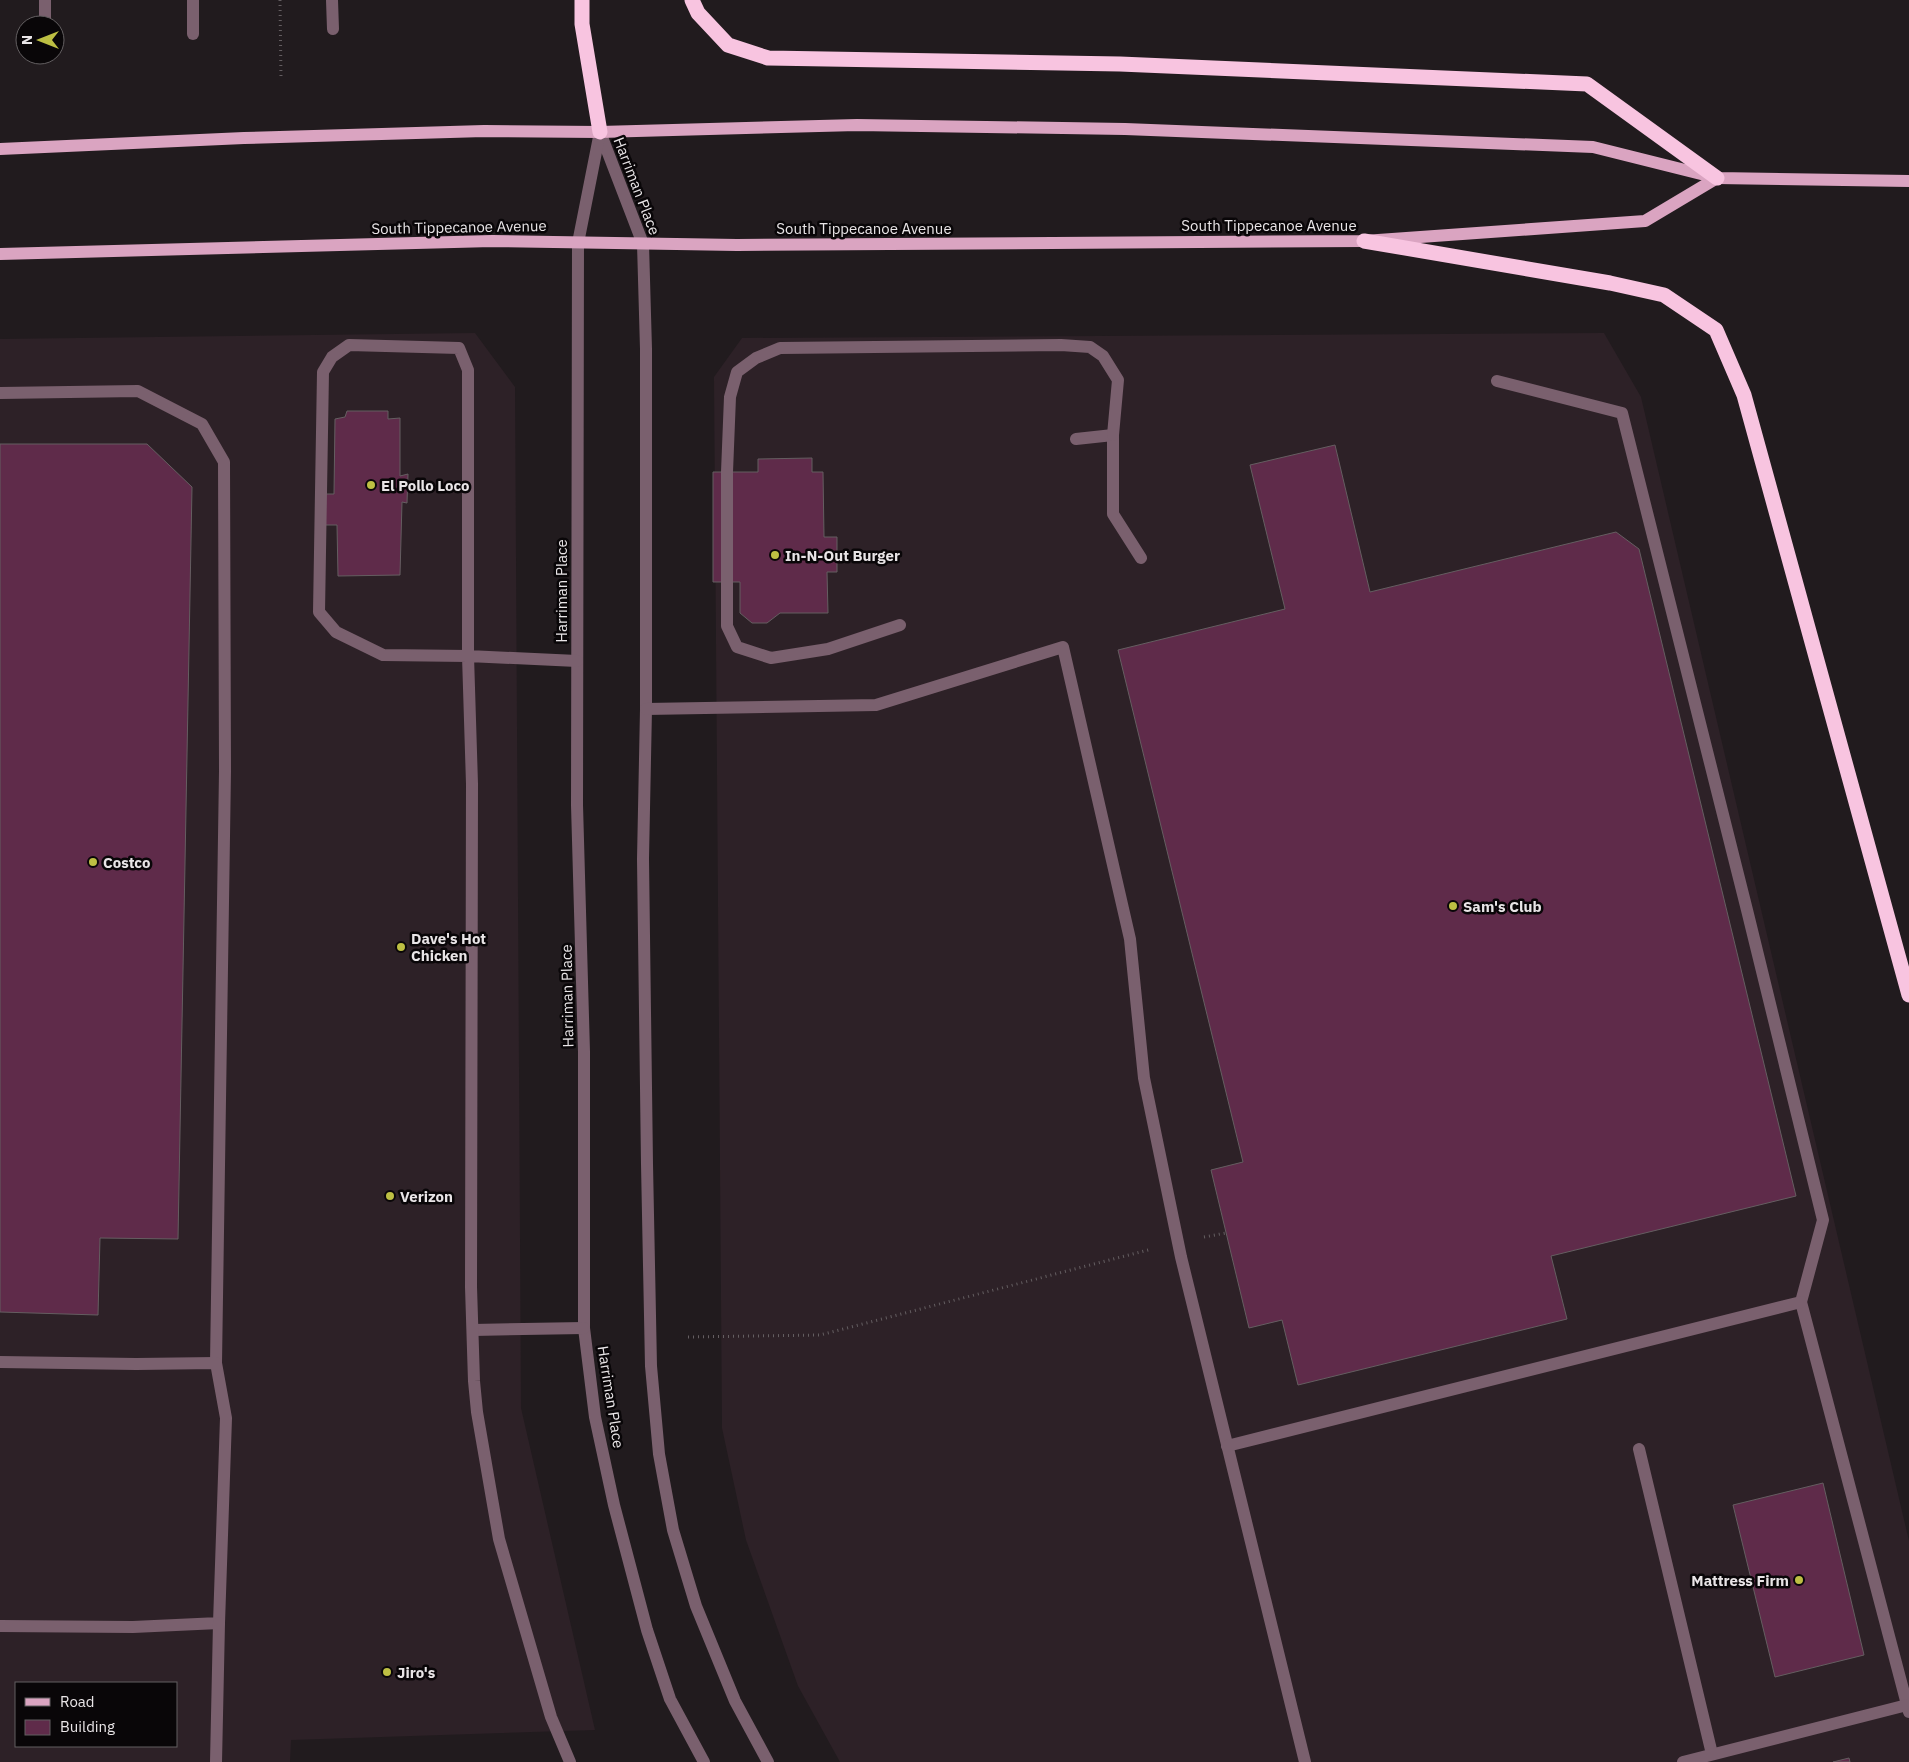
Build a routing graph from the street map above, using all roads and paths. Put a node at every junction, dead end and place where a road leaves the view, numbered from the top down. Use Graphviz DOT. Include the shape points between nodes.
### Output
graph roads {
  1 [pos="45,0"];
  2 [pos="193,0"];
  3 [pos="280,0"];
  4 [pos="332,0"];
  5 [pos="582,0"];
  6 [pos="692,0"];
  7 [pos="45,15"];
  8 [pos="333,29"];
  9 [pos="193,34"];
  10 [pos="281,78"];
  11 [pos="600,132"];
  12 [pos="0,149"];
  13 [pos="1717,178"];
  14 [pos="1909,181"];
  15 [pos="1364,241"];
  16 [pos="578,243"];
  17 [pos="643,244"];
  18 [pos="0,254"];
  19 [pos="1496,381"];
  20 [pos="0,393"];
  21 [pos="1112,435"];
  22 [pos="1076,439"];
  23 [pos="1141,558"];
  24 [pos="900,625"];
  25 [pos="468,656"];
  26 [pos="577,661"];
  27 [pos="646,709"];
  28 [pos="1909,995"];
  29 [pos="1226,1233"];
  30 [pos="1178,1242"];
  31 [pos="1801,1302"];
  32 [pos="584,1328"];
  33 [pos="473,1330"];
  34 [pos="688,1337"];
  35 [pos="0,1362"];
  36 [pos="216,1363"];
  37 [pos="1227,1446"];
  38 [pos="1639,1449"];
  39 [pos="219,1623"];
  40 [pos="0,1626"];
  41 [pos="1908,1709"];
  42 [pos="1712,1754"];
  43 [pos="216,1762"];
  44 [pos="570,1762"];
  45 [pos="704,1762"];
  46 [pos="768,1762"];
  47 [pos="1306,1762"];
  48 [pos="1684,1762"];
  1 -- 7 [label="street"];
  2 -- 9 [label="street"];
  3 -- 10 [label="path"];
  4 -- 8 [label="street"];
  5 -- 11 [label="highway" via="582,24"];
  6 -- 13 [label="highway" via="698,14 728,45 768,58 1120,64 1587,84"];
  11 -- 12 [label="main road" via="484,131"];
  11 -- 13 [label="main road" via="857,126 1115,129 1594,147"];
  11 -- 16 [label="street, Harriman Place"];
  11 -- 17 [label="street, Harriman Place"];
  13 -- 14 [label="main road"];
  13 -- 15 [label="main road, South Tippecanoe Avenue" via="1644,220"];
  15 -- 17 [label="main road, South Tippecanoe Avenue"];
  15 -- 28 [label="highway" via="1664,295 1716,330 1744,395"];
  16 -- 17 [label="main road, South Tippecanoe Avenue"];
  16 -- 18 [label="main road, South Tippecanoe Avenue" via="492,241"];
  16 -- 26 [label="street, Harriman Place"];
  17 -- 27 [label="street, Harriman Place"];
  19 -- 31 [label="street" via="1622,413 1822,1220"];
  20 -- 36 [label="street" via="138,391 202,424 224,462 225,770"];
  21 -- 22 [label="street"];
  21 -- 23 [label="street" via="1113,514"];
  21 -- 24 [label="street" via="1118,380 1103,356 1090,347 780,348 756,358 737,372 730,397 727,472 727,626 737,647 771,658 828,650"];
  25 -- 25 [label="street" via="468,370 459,348 349,345 332,358 323,372 319,612 336,632 383,655"];
  25 -- 26 [label="street"];
  25 -- 33 [label="street" via="472,784"];
  26 -- 32 [label="street, Harriman Place" via="577,805 584,1052"];
  27 -- 30 [label="street" via="876,705 1063,647 1130,939 1144,1078"];
  27 -- 46 [label="street, Harriman Place" via="643,859 648,1203 651,1366 659,1454 673,1530 696,1606 735,1701"];
  29 -- 30 [label="path"];
  30 -- 34 [label="path" via="820,1335"];
  30 -- 37 [label="street"];
  31 -- 37 [label="street"];
  31 -- 41 [label="street"];
  32 -- 33 [label="street"];
  32 -- 45 [label="street, Harriman Place" via="594,1417 647,1630 670,1699"];
  33 -- 44 [label="street" via="476,1412 500,1539 550,1717"];
  35 -- 36 [label="street"];
  36 -- 39 [label="street" via="226,1418"];
  37 -- 47 [label="street"];
  38 -- 42 [label="street"];
  39 -- 40 [label="street" via="133,1627"];
  39 -- 43 [label="street"];
  41 -- 42 [label="street"];
  42 -- 48 [label="street"];
}
